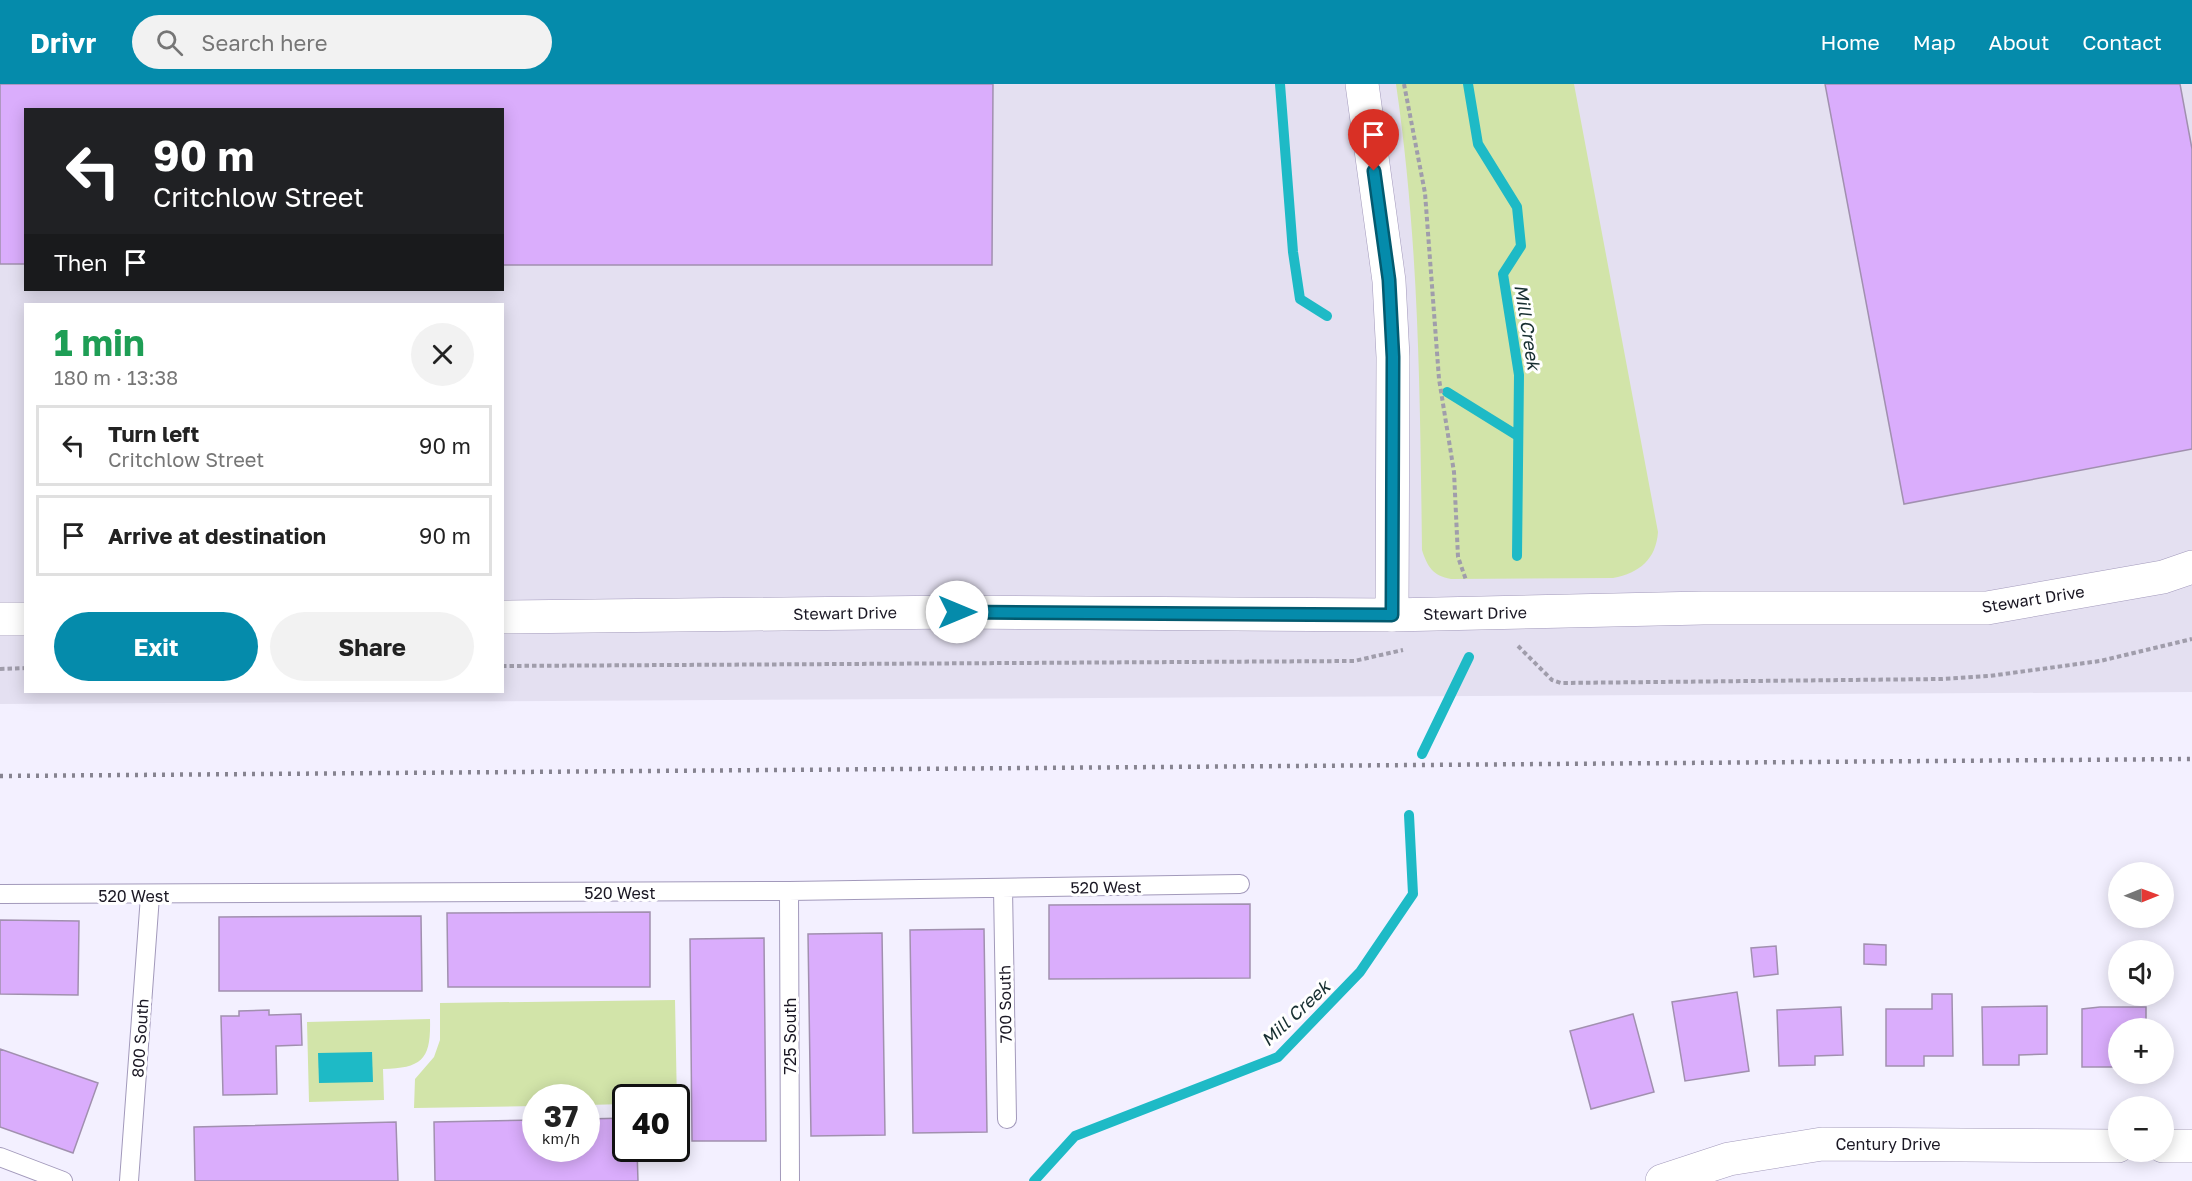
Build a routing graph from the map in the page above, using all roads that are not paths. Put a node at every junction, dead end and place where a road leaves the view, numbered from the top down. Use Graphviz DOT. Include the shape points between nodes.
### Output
graph roads {
  1 [pos="1362,84"];
  2 [pos="2192,567"];
  3 [pos="1392,615"];
  4 [pos="504,617"];
  5 [pos="24,619"];
  6 [pos="0,620"];
  7 [pos="1240,884"];
  8 [pos="1003,890"];
  9 [pos="789,891"];
  10 [pos="0,894"];
  11 [pos="150,896"];
  12 [pos="1007,1119"];
  13 [pos="2108,1146"];
  14 [pos="2174,1146"];
  15 [pos="2192,1146"];
  16 [pos="0,1157"];
  17 [pos="63,1181"];
  18 [pos="129,1181"];
  19 [pos="790,1181"];
  20 [pos="1662,1181"];
  1 -- 3 [label="street" via="1389,280 1393,357"];
  2 -- 3 [label="street, Stewart Drive" via="2163,577 1988,609 1704,608"];
  3 -- 4 [label="street, Stewart Drive" via="957,612"];
  5 -- 6 [label="street"];
  7 -- 8 [label="lane, 520 West"];
  8 -- 9 [label="lane, 520 West"];
  8 -- 12 [label="lane, 700 South"];
  9 -- 11 [label="lane, 520 West"];
  9 -- 19 [label="lane, 725 South"];
  10 -- 11 [label="lane, 520 West"];
  11 -- 18 [label="lane, 800 South"];
  13 -- 20 [label="street, Century Drive" via="1822,1143 1729,1159"];
  14 -- 15 [label="street"];
  16 -- 17 [label="lane"];
}
